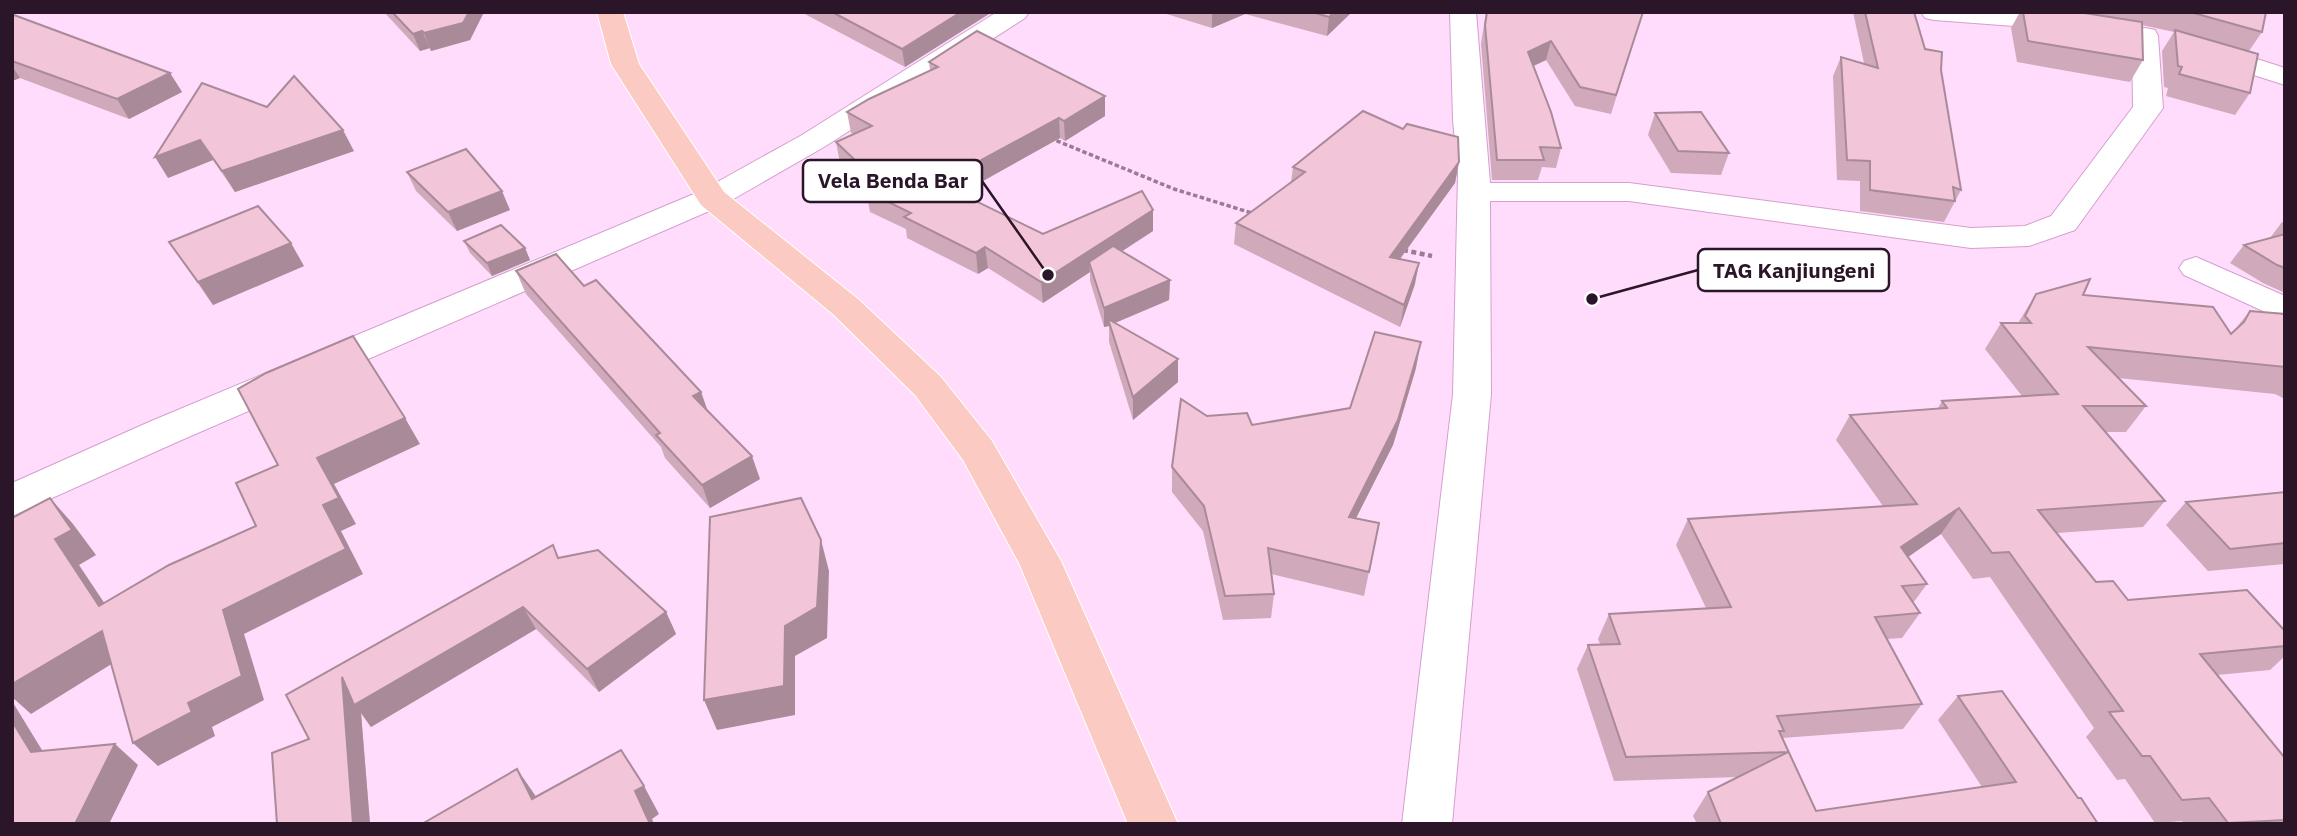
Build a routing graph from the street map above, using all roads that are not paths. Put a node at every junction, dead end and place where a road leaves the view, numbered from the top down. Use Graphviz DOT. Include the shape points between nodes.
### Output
graph roads {
  1 [pos="610,12"];
  2 [pos="1016,12"];
  3 [pos="1464,12"];
  4 [pos="1934,12"];
  5 [pos="2142,35"];
  6 [pos="2285,77"];
  7 [pos="1474,192"];
  8 [pos="712,198"];
  9 [pos="2196,268"];
  10 [pos="2285,310"];
  11 [pos="12,501"];
  12 [pos="1153,824"];
  13 [pos="1427,824"];
  1 -- 8 [label="main road" via="625,64"];
  2 -- 8 [label="street" via="813,141"];
  3 -- 7 [label="street"];
  4 -- 5 [label="street"];
  5 -- 6 [label="street"];
  5 -- 7 [label="street" via="2148,108 2063,223 2029,236 1971,238 1629,191"];
  7 -- 13 [label="street" via="1472,394"];
  8 -- 11 [label="street"];
  8 -- 12 [label="main road" via="846,307 928,386 978,451 1040,561"];
  9 -- 10 [label="street"];
}
